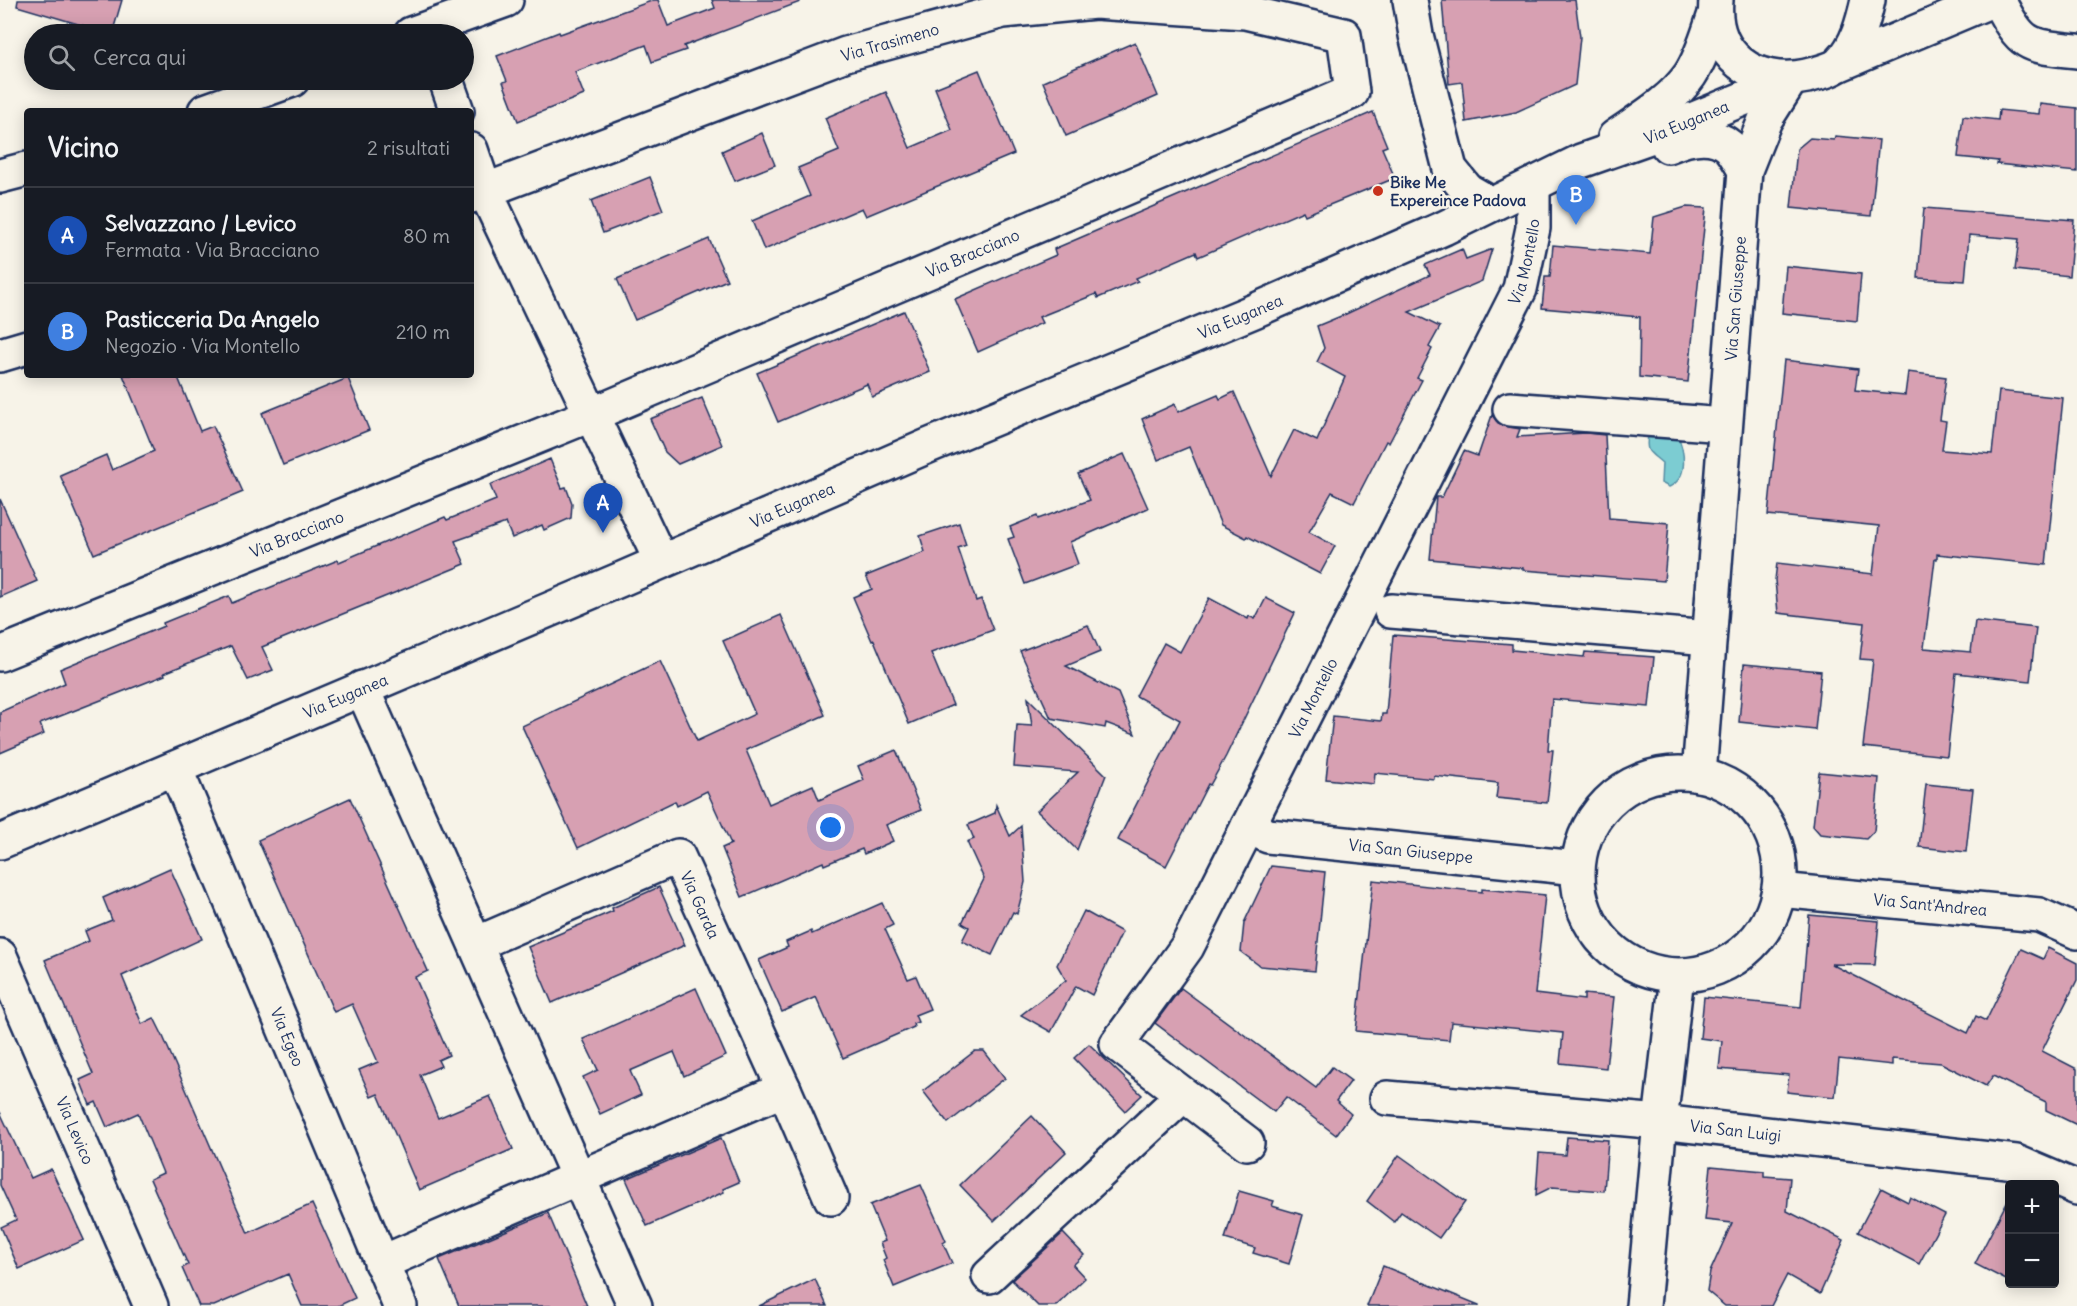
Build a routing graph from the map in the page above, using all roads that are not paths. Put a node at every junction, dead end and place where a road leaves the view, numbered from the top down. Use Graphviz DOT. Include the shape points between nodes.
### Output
graph roads {
  1 [pos="506,0"];
  2 [pos="1410,0"];
  3 [pos="1868,0"];
  4 [pos="1992,0"];
  5 [pos="1998,0"];
  6 [pos="1718,18"];
  7 [pos="444,24"];
  8 [pos="2077,51"];
  9 [pos="1840,64"];
  10 [pos="1791,79"];
  11 [pos="264,90"];
  12 [pos="450,90"];
  13 [pos="1352,92"];
  14 [pos="1729,105"];
  15 [pos="213,108"];
  16 [pos="456,108"];
  17 [pos="1581,161"];
  18 [pos="474,168"];
  19 [pos="24,170"];
  20 [pos="1745,170"];
  21 [pos="0,176"];
  22 [pos="1533,186"];
  23 [pos="478,193"];
  24 [pos="1491,204"];
  25 [pos="24,348"];
  26 [pos="0,355"];
  27 [pos="1510,409"];
  28 [pos="593,414"];
  29 [pos="1725,425"];
  30 [pos="662,561"];
  31 [pos="1391,611"];
  32 [pos="1709,638"];
  33 [pos="0,654"];
  34 [pos="362,688"];
  35 [pos="174,769"];
  36 [pos="1699,775"];
  37 [pos="1248,826"];
  38 [pos="0,842"];
  39 [pos="1577,868"];
  40 [pos="1779,890"];
  41 [pos="2077,932"];
  42 [pos="476,944"];
  43 [pos="0,956"];
  44 [pos="1677,976"];
  45 [pos="784,1089"];
  46 [pos="1183,1095"];
  47 [pos="1388,1098"];
  48 [pos="1660,1122"];
  49 [pos="1247,1143"];
  50 [pos="579,1179"];
  51 [pos="2077,1188"];
  52 [pos="831,1198"];
  53 [pos="381,1263"];
  54 [pos="989,1276"];
  55 [pos="152,1306"];
  56 [pos="400,1306"];
  57 [pos="635,1306"];
  58 [pos="1643,1306"];
  1 -- 7 [label="street"];
  2 -- 24 [label="street" via="1450,170 1467,190"];
  3 -- 9 [label="street" via="1855,42"];
  4 -- 9 [label="street, Via Euganea"];
  5 -- 8 [label="street" via="2012,26 2027,42"];
  6 -- 10 [label="street, Via Euganea" via="1739,64 1760,75"];
  6 -- 14 [label="street, Via San Giuseppe"];
  6 -- 17 [label="street, Via Euganea" via="1690,75 1666,100"];
  9 -- 10 [label="street, Via Euganea"];
  10 -- 14 [label="street, Via Euganea"];
  10 -- 20 [label="street, Via San Giuseppe" via="1766,120"];
  11 -- 15 [label="street"];
  12 -- 16 [label="street"];
  13 -- 23 [label="street, Via Trasimeno" via="1344,35 1289,22 1245,12 1095,2 1003,11 846,54"];
  13 -- 28 [label="street, Via Bracciano"];
  14 -- 17 [label="street, Via Euganea"];
  14 -- 20 [label="street, Via San Giuseppe"];
  17 -- 20 [label="street" via="1657,151 1696,137 1712,138 1728,146"];
  17 -- 22 [label="street, Via Euganea"];
  18 -- 23 [label="street"];
  19 -- 21 [label="street"];
  20 -- 29 [label="street, Via San Giuseppe"];
  22 -- 24 [label="street, Via Euganea"];
  22 -- 37 [label="street, Via Montello" via="1533,228 1520,289"];
  23 -- 28 [label="street"];
  24 -- 30 [label="street, Via Euganea" via="1265,306"];
  25 -- 26 [label="street"];
  27 -- 29 [label="street"];
  28 -- 30 [label="street"];
  28 -- 33 [label="street, Via Bracciano"];
  29 -- 32 [label="street, Via San Giuseppe"];
  30 -- 34 [label="street, Via Euganea"];
  31 -- 32 [label="street"];
  32 -- 36 [label="street, Via San Giuseppe"];
  34 -- 35 [label="street, Via Euganea"];
  34 -- 42 [label="street"];
  35 -- 38 [label="street, Via Euganea"];
  35 -- 53 [label="street, Via Egeo"];
  36 -- 39 [label="street" via="1665,774 1632,784 1604,806 1585,834"];
  36 -- 40 [label="street" via="1728,786 1753,804 1770,830 1780,859"];
  37 -- 39 [label="street, Via San Giuseppe" via="1268,836"];
  37 -- 46 [label="street, Via Montello" via="1187,947 1117,1044"];
  39 -- 44 [label="street" via="1580,901 1589,921 1616,954 1645,970"];
  40 -- 41 [label="street, Via Sant'Andrea" via="2039,915"];
  40 -- 44 [label="street" via="1771,918 1755,942 1732,961 1706,972"];
  42 -- 45 [label="street, Via Garda" via="678,856"];
  42 -- 50 [label="street"];
  43 -- 55 [label="street, Via Levico"];
  44 -- 48 [label="street"];
  45 -- 50 [label="street"];
  45 -- 52 [label="street, Via Garda"];
  46 -- 49 [label="street, Via Montello"];
  46 -- 54 [label="street"];
  47 -- 48 [label="street, Via San Luigi"];
  48 -- 51 [label="street, Via San Luigi" via="2016,1162"];
  48 -- 58 [label="street"];
  50 -- 53 [label="street"];
  50 -- 57 [label="street"];
  53 -- 56 [label="street, Via Egeo"];
}
